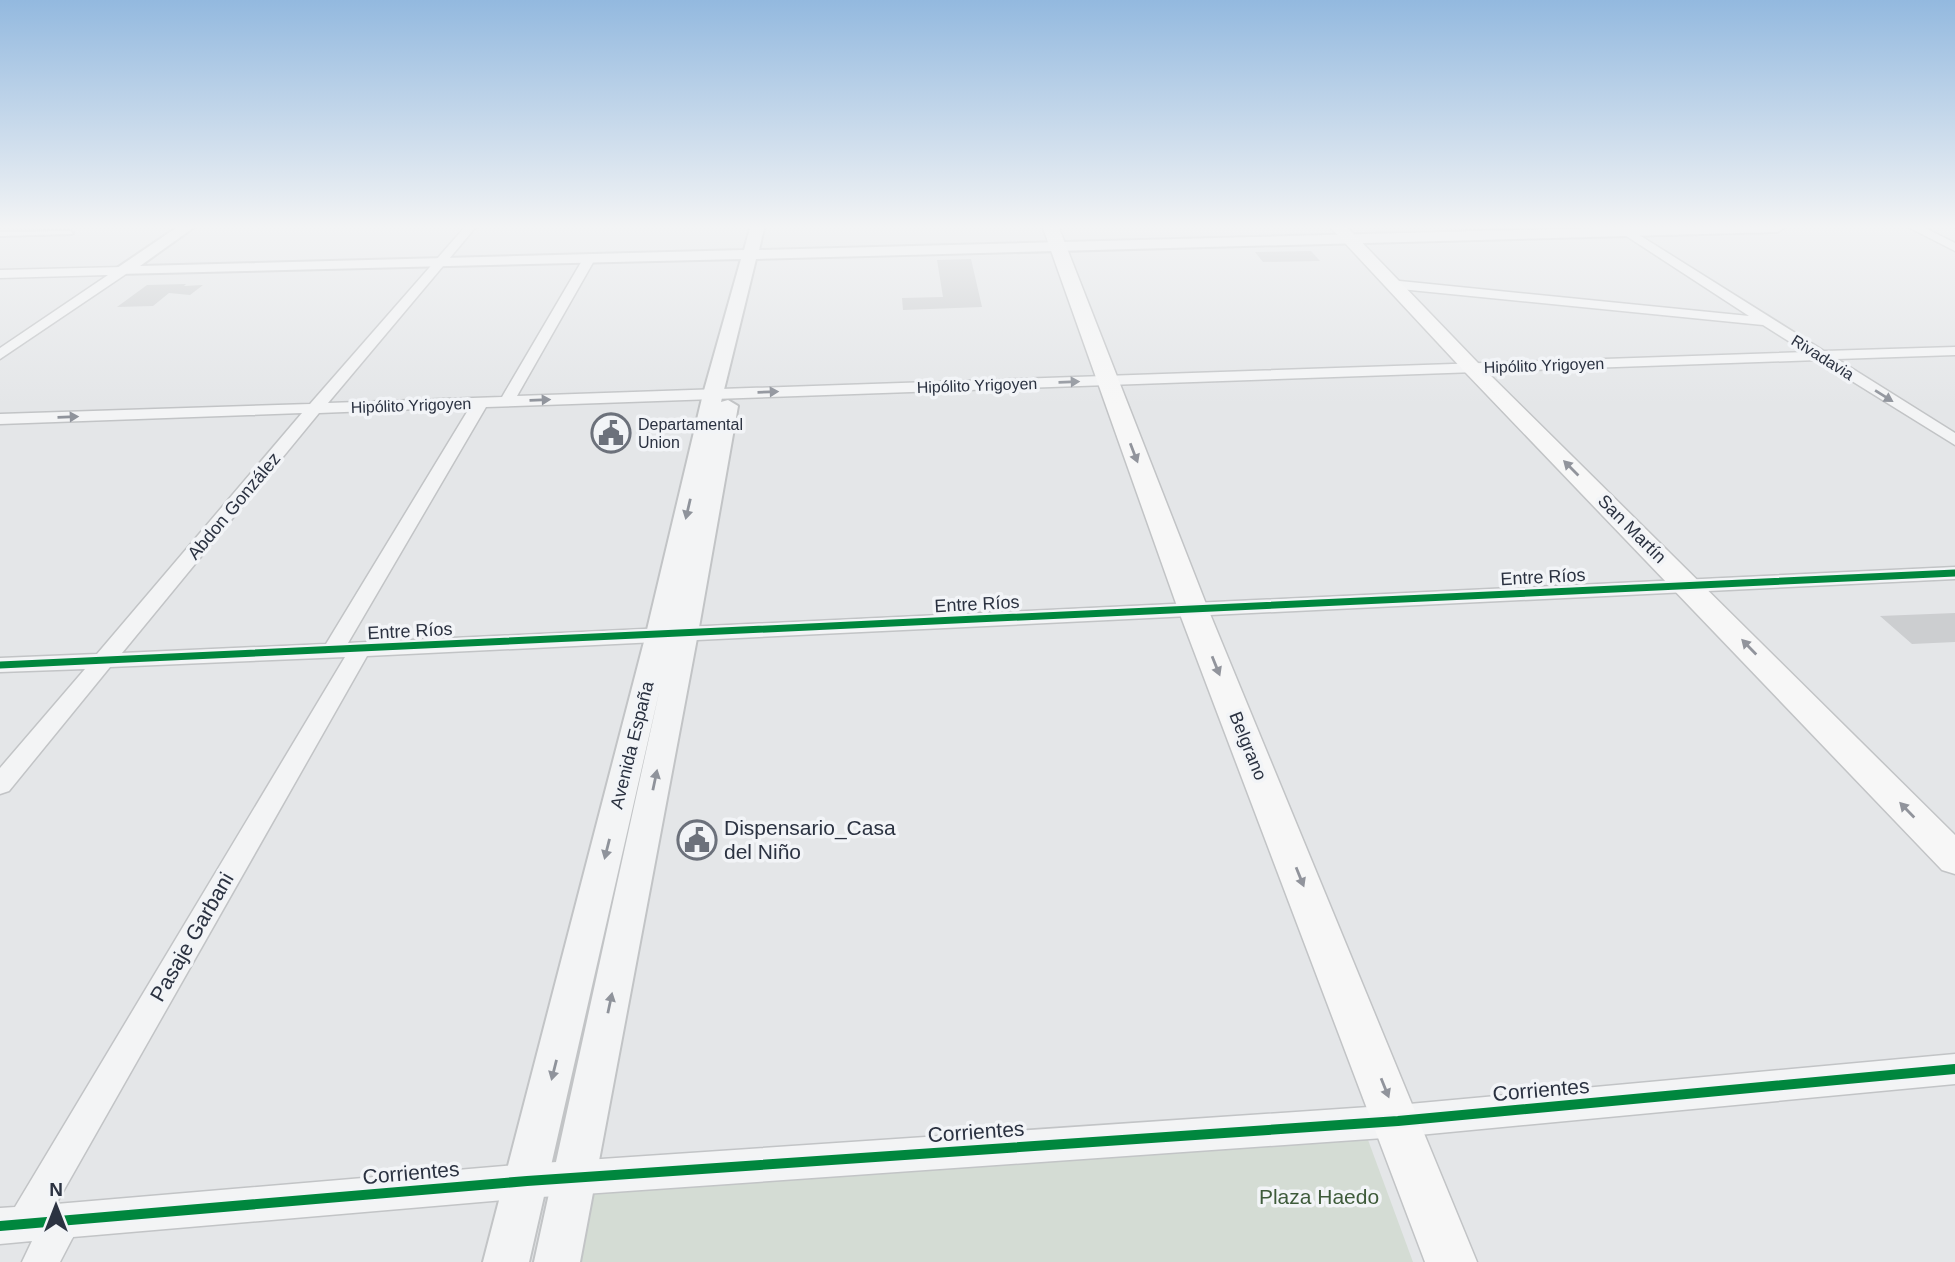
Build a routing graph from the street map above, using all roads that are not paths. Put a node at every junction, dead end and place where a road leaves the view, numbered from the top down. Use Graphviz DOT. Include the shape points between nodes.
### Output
graph roads {
  1 [pos="99,287"];
  2 [pos="419,287"];
  3 [pos="573,287"];
  4 [pos="749,287"];
  5 [pos="1072,287"];
  6 [pos="1393,287"];
  7 [pos="1419,287"];
  8 [pos="1712,287"];
  9 [pos="1767,322"];
  10 [pos="1955,351"];
  11 [pos="0,355"];
  12 [pos="1821,356"];
  13 [pos="1472,368"];
  14 [pos="1107,380"];
  15 [pos="722,394"];
  16 [pos="507,401"];
  17 [pos="481,402"];
  18 [pos="315,408"];
  19 [pos="0,419"];
  20 [pos="1955,440"];
  21 [pos="1955,573"];
  22 [pos="1689,586"];
  23 [pos="1194,609"];
  24 [pos="672,634"];
  25 [pos="346,651"];
  26 [pos="108,660"];
  27 [pos="0,664"];
  28 [pos="0,785"];
  29 [pos="1955,859"];
  30 [pos="1955,1069"];
  31 [pos="1398,1121"];
  32 [pos="575,1177"];
  33 [pos="527,1181"];
  34 [pos="62,1222"];
  35 [pos="12,1225"];
  36 [pos="40,1262"];
  37 [pos="506,1262"];
  38 [pos="557,1262"];
  39 [pos="1451,1262"];
  1 -- 11 [label="street"];
  2 -- 18 [label="street, Abdon González"];
  3 -- 16 [label="street"];
  4 -- 15 [label="street, Avenida España"];
  5 -- 14 [label="main road, Belgrano"];
  6 -- 13 [label="main road, San Martín"];
  7 -- 9 [label="street"];
  8 -- 9 [label="street, Rivadavia"];
  9 -- 12 [label="street, Rivadavia"];
  10 -- 12 [label="street, Hipólito Yrigoyen"];
  12 -- 13 [label="street, Hipólito Yrigoyen"];
  12 -- 20 [label="street, Rivadavia, one-way"];
  13 -- 14 [label="street, Hipólito Yrigoyen"];
  22 -- 13 [label="main road, San Martín, one-way"];
  15 -- 14 [label="street, Hipólito Yrigoyen, one-way"];
  14 -- 23 [label="main road, Belgrano, one-way"];
  16 -- 15 [label="street, Hipólito Yrigoyen, one-way"];
  15 -- 24 [label="street, Avenida España"];
  16 -- 17 [label="street, Hipólito Yrigoyen"];
  17 -- 18 [label="street, Hipólito Yrigoyen"];
  17 -- 25 [label="street, Pasaje Garbani"];
  19 -- 18 [label="street, Hipólito Yrigoyen, one-way"];
  18 -- 26 [label="street, Abdon González"];
  21 -- 22 [label="street, Entre Ríos"];
  22 -- 23 [label="street, Entre Ríos"];
  29 -- 22 [label="main road, San Martín, one-way"];
  23 -- 24 [label="street, Entre Ríos"];
  23 -- 31 [label="main road, Belgrano, one-way"];
  24 -- 25 [label="street, Entre Ríos"];
  32 -- 24 [label="street, Avenida España, one-way"];
  24 -- 33 [label="street, Avenida España, one-way"];
  25 -- 26 [label="street, Entre Ríos"];
  25 -- 35 [label="street, Pasaje Garbani"];
  26 -- 27 [label="street, Entre Ríos"];
  26 -- 28 [label="street, Abdon González"];
  30 -- 31 [label="street, Corrientes"];
  31 -- 32 [label="street, Corrientes"];
  31 -- 39 [label="main road, Belgrano"];
  32 -- 33 [label="street, Corrientes"];
  32 -- 38 [label="street, Avenida España"];
  33 -- 34 [label="street, Corrientes"];
  33 -- 37 [label="street, Avenida España"];
  34 -- 35 [label="street, Corrientes"];
  34 -- 36 [label="street"];
}
